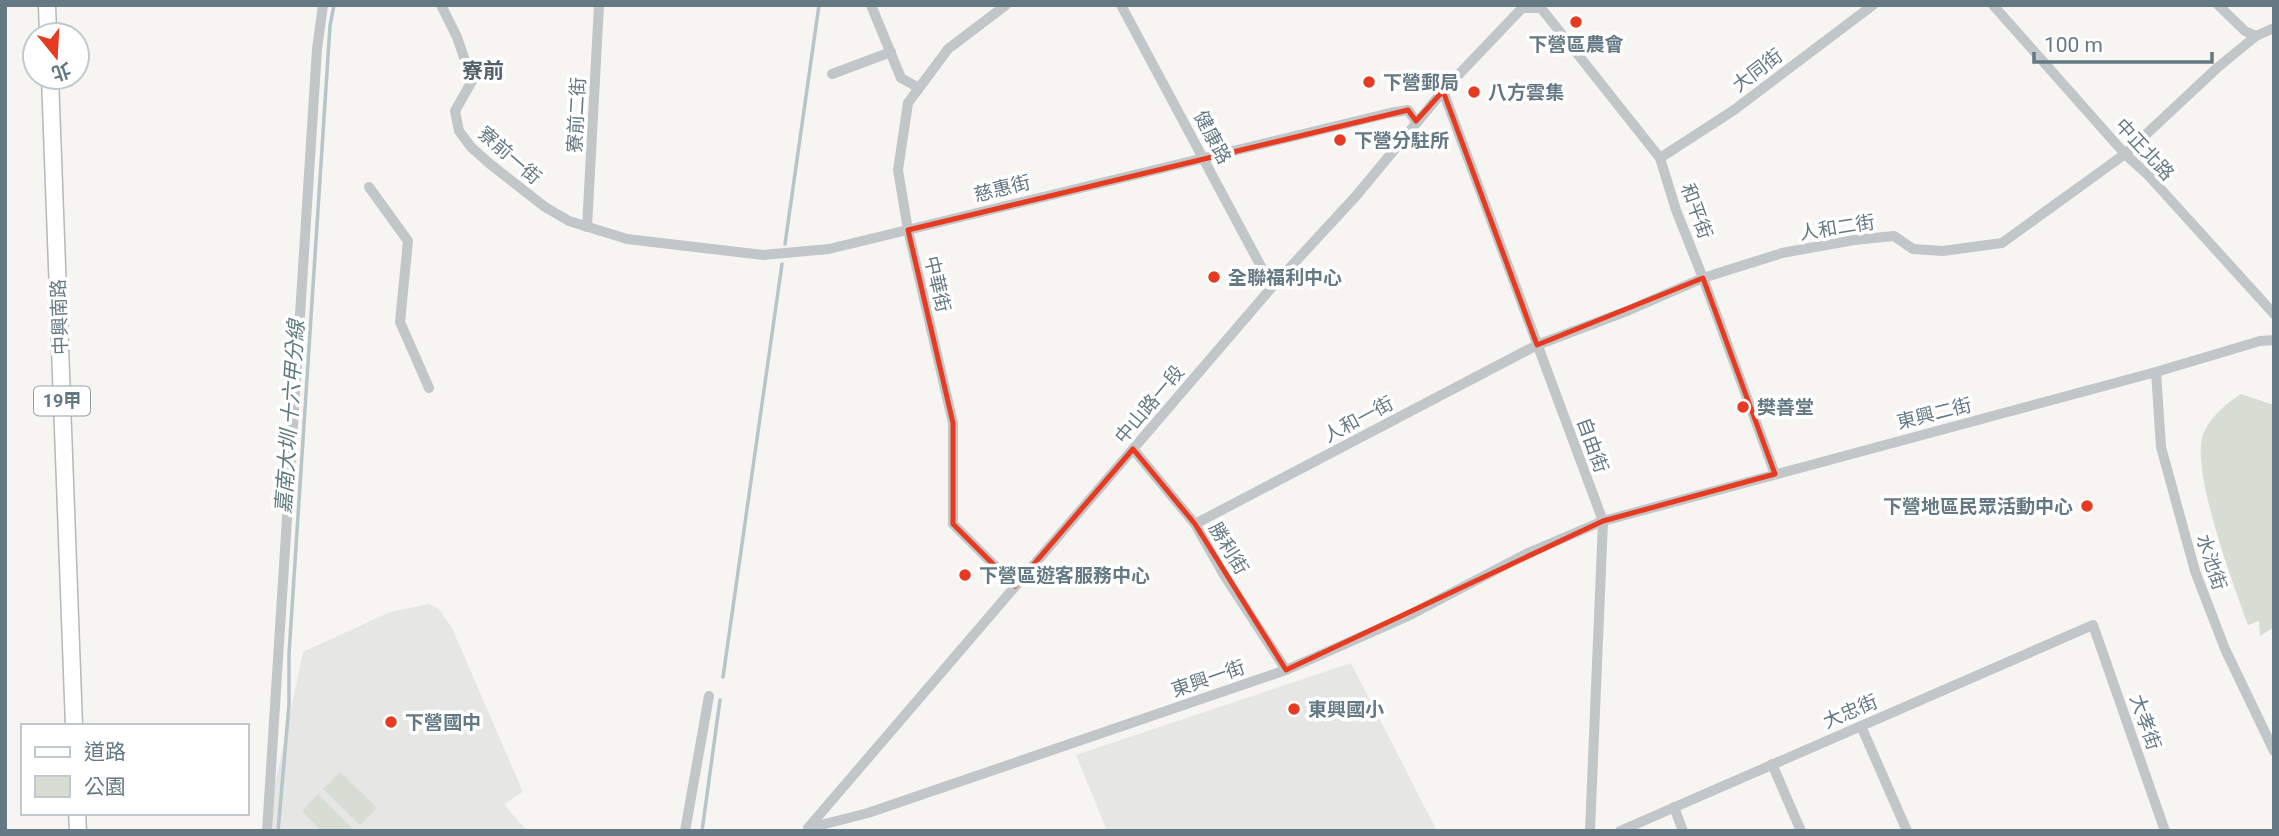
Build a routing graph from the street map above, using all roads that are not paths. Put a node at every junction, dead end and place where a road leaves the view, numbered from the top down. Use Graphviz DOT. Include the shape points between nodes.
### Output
graph roads {
  1 [pos="323,5"];
  2 [pos="441,5"];
  3 [pos="599,5"];
  4 [pos="871,5"];
  5 [pos="1006,5"];
  6 [pos="1121,5"];
  7 [pos="1873,5"];
  8 [pos="1993,5"];
  9 [pos="2218,5"];
  10 [pos="1522,6"];
  11 [pos="2274,28"];
  12 [pos="2256,36"];
  13 [pos="891,52"];
  14 [pos="832,74"];
  15 [pos="919,89"];
  16 [pos="51,91"];
  17 [pos="1443,91"];
  18 [pos="1416,121"];
  19 [pos="2125,154"];
  20 [pos="1205,158"];
  21 [pos="1660,159"];
  22 [pos="369,187"];
  23 [pos="587,227"];
  24 [pos="908,230"];
  25 [pos="1703,278"];
  26 [pos="1272,287"];
  27 [pos="2274,314"];
  28 [pos="2274,340"];
  29 [pos="1537,345"];
  30 [pos="2156,372"];
  31 [pos="429,388"];
  32 [pos="1133,449"];
  33 [pos="1775,474"];
  34 [pos="1603,521"];
  35 [pos="1195,524"];
  36 [pos="1015,586"];
  37 [pos="2093,625"];
  38 [pos="1286,670"];
  39 [pos="709,696"];
  40 [pos="74,724"];
  41 [pos="1861,726"];
  42 [pos="2274,751"];
  43 [pos="1772,764"];
  44 [pos="1674,807"];
  45 [pos="807,829"];
  46 [pos="267,831"];
  47 [pos="685,831"];
  48 [pos="1590,831"];
  49 [pos="1620,831"];
  50 [pos="1683,831"];
  51 [pos="1801,831"];
  52 [pos="1908,831"];
  53 [pos="2165,831"];
  1 -- 46 [label="street"];
  2 -- 23 [label="street, 寮前一街" via="472,80 455,111 459,131 490,164 545,207"];
  3 -- 23 [label="street, 寮前二街"];
  4 -- 13 [label="street"];
  5 -- 15 [label="street, 中華街" via="948,49"];
  6 -- 20 [label="street, 健康路"];
  7 -- 21 [label="street, 大同街" via="1734,110"];
  8 -- 19 [label="street, 中正北路"];
  9 -- 12 [label="street"];
  10 -- 17 [label="street, 中山路一段"];
  10 -- 21 [label="street, 和平街" via="1541,8"];
  11 -- 12 [label="street, 人和二街"];
  12 -- 19 [label="street, 人和二街"];
  13 -- 14 [label="street"];
  13 -- 15 [label="street" via="901,78"];
  15 -- 24 [label="street, 中華街" via="908,103 898,170"];
  16 -- 40 [label="main road, 中興南路 / 19甲"];
  17 -- 18 [label="street, 中山路一段"];
  17 -- 29 [label="street, 自由街"];
  18 -- 20 [label="street, 慈惠街" via="1408,110"];
  18 -- 26 [label="street, 中山路一段" via="1356,196"];
  19 -- 25 [label="street, 人和二街" via="2002,243 1943,251 1913,249 1894,236 1854,240 1783,253"];
  19 -- 27 [label="street, 中正北路"];
  20 -- 24 [label="street, 慈惠街"];
  20 -- 26 [label="street, 健康路"];
  21 -- 25 [label="street, 和平街"];
  22 -- 31 [label="street" via="408,241 400,322"];
  23 -- 24 [label="street, 慈惠街" via="627,239 776,255"];
  24 -- 36 [label="street, 中華街" via="953,422 953,524"];
  25 -- 29 [label="street, 人和二街"];
  25 -- 33 [label="street, 和平街"];
  26 -- 32 [label="street, 中山路一段"];
  28 -- 30 [label="street, 東興二街"];
  29 -- 34 [label="street, 自由街"];
  29 -- 35 [label="street, 人和一街"];
  30 -- 33 [label="street, 東興二街"];
  30 -- 42 [label="street, 水池街" via="2161,447 2194,571"];
  32 -- 35 [label="street, 勝利街"];
  32 -- 36 [label="street, 中山路一段"];
  33 -- 34 [label="street, 東興二街"];
  34 -- 38 [label="street, 東興一街"];
  34 -- 48 [label="street, 自由街"];
  35 -- 38 [label="street, 勝利街"];
  36 -- 45 [label="street, 中山路一段"];
  37 -- 41 [label="street, 大忠街"];
  37 -- 53 [label="street, 大孝街"];
  38 -- 45 [label="street, 東興一街" via="868,813"];
  39 -- 47 [label="street"];
  41 -- 43 [label="street, 大忠街"];
  41 -- 52 [label="street"];
  43 -- 44 [label="street, 大忠街"];
  43 -- 51 [label="street"];
  44 -- 49 [label="street, 大忠街"];
  44 -- 50 [label="street"];
}
